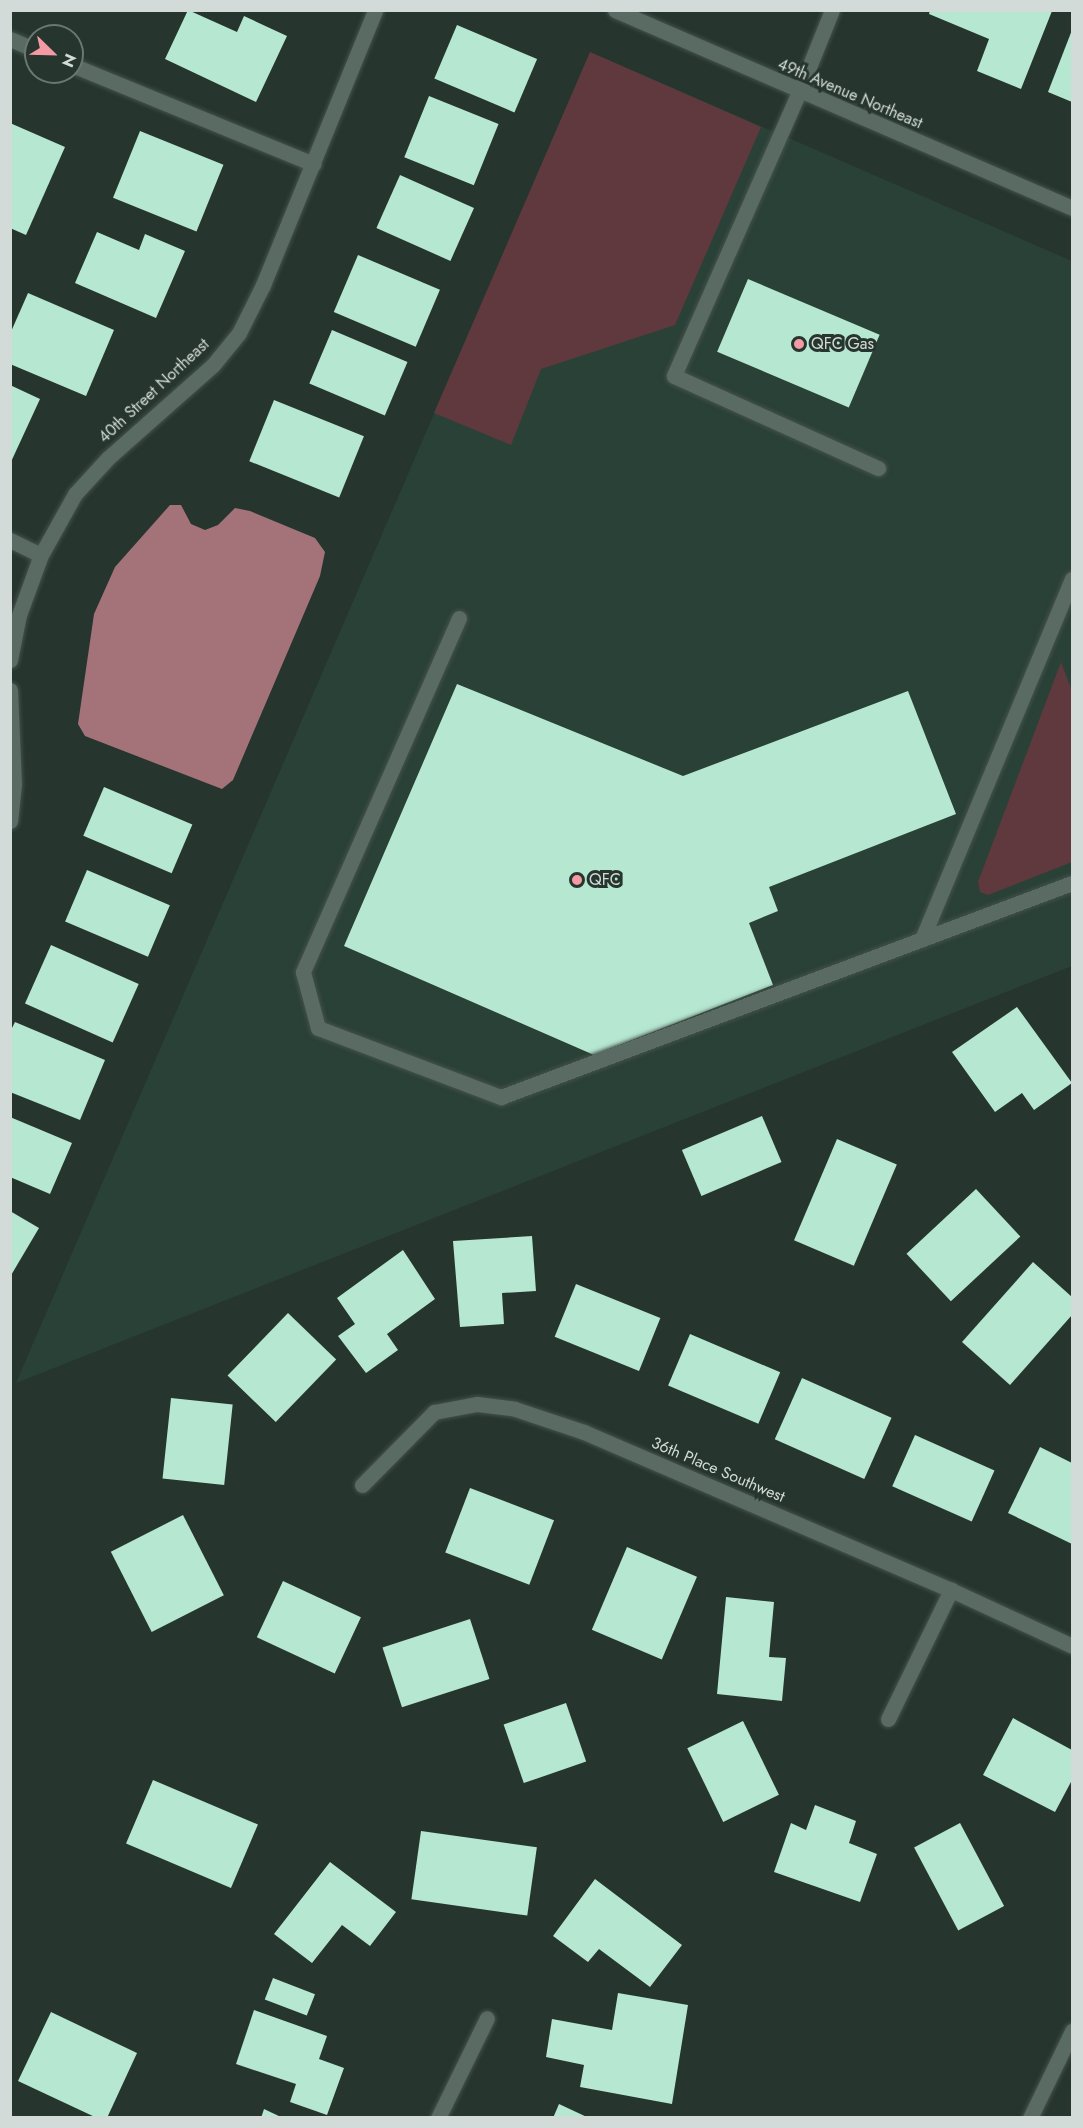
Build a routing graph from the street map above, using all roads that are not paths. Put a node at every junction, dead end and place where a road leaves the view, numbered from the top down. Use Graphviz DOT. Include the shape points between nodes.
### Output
graph roads {
  1 [pos="375,10"];
  2 [pos="615,10"];
  3 [pos="832,10"];
  4 [pos="10,39"];
  5 [pos="24,45"];
  6 [pos="84,70"];
  7 [pos="799,92"];
  8 [pos="313,164"];
  9 [pos="1072,208"];
  10 [pos="878,468"];
  11 [pos="10,540"];
  12 [pos="42,555"];
  13 [pos="1072,579"];
  14 [pos="459,618"];
  15 [pos="10,660"];
  16 [pos="10,690"];
  17 [pos="10,821"];
  18 [pos="1072,883"];
  19 [pos="922,939"];
  20 [pos="362,1485"];
  21 [pos="951,1590"];
  22 [pos="1072,1646"];
  23 [pos="888,1719"];
  24 [pos="487,2018"];
  25 [pos="1072,2031"];
  26 [pos="438,2118"];
  27 [pos="1030,2118"];
  1 -- 8 [label="street, 40th Street Northeast"];
  2 -- 7 [label="street, 49th Avenue Northeast"];
  3 -- 7 [label="street"];
  4 -- 5 [label="street"];
  6 -- 8 [label="street"];
  7 -- 9 [label="street, 49th Avenue Northeast"];
  7 -- 10 [label="street" via="674,376"];
  8 -- 12 [label="street, 40th Street Northeast" via="239,333 213,365 108,458 75,494"];
  11 -- 12 [label="street"];
  12 -- 15 [label="street, 40th Street Northeast" via="19,615"];
  13 -- 19 [label="street"];
  14 -- 19 [label="street" via="303,972 318,1028 501,1097"];
  16 -- 17 [label="street" via="14,784"];
  18 -- 19 [label="street"];
  20 -- 21 [label="street, 36th Place Southwest" via="434,1412 477,1404 515,1409 584,1432"];
  21 -- 22 [label="street, 36th Place Southwest"];
  21 -- 23 [label="street"];
  24 -- 26 [label="street"];
  25 -- 27 [label="street"];
}
